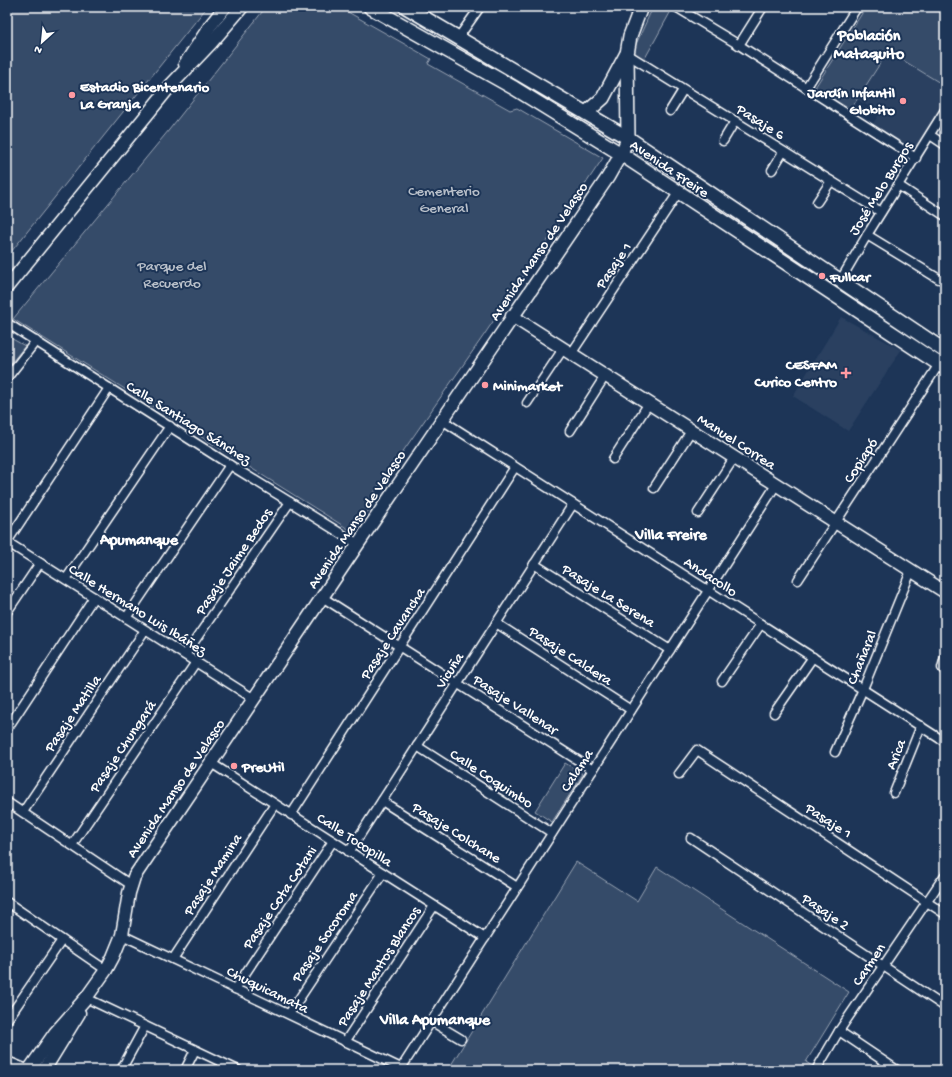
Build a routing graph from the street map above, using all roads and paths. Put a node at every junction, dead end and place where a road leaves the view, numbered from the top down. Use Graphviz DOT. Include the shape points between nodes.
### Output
graph roads {
  1 [pos="225,7"];
  2 [pos="242,7"];
  3 [pos="370,7"];
  4 [pos="406,7"];
  5 [pos="480,7"];
  6 [pos="641,7"];
  7 [pos="676,7"];
  8 [pos="763,7"];
  9 [pos="857,7"];
  10 [pos="458,38"];
  11 [pos="739,45"];
  12 [pos="627,54"];
  13 [pos="172,85"];
  14 [pos="806,88"];
  15 [pos="683,90"];
  16 [pos="945,110"];
  17 [pos="670,111"];
  18 [pos="586,113"];
  19 [pos="735,121"];
  20 [pos="930,135"];
  21 [pos="628,138"];
  22 [pos="723,141"];
  23 [pos="945,145"];
  24 [pos="784,152"];
  25 [pos="621,154"];
  26 [pos="916,158"];
  27 [pos="772,170"];
  28 [pos="831,181"];
  29 [pos="898,185"];
  30 [pos="678,192"];
  31 [pos="817,202"];
  32 [pos="881,212"];
  33 [pos="945,216"];
  34 [pos="867,235"];
  35 [pos="939,279"];
  36 [pos="840,281"];
  37 [pos="7,288"];
  38 [pos="512,316"];
  39 [pos="7,323"];
  40 [pos="36,341"];
  41 [pos="567,351"];
  42 [pos="945,351"];
  43 [pos="943,362"];
  44 [pos="605,376"];
  45 [pos="7,378"];
  46 [pos="109,388"];
  47 [pos="527,403"];
  48 [pos="648,403"];
  49 [pos="442,420"];
  50 [pos="170,426"];
  51 [pos="570,431"];
  52 [pos="691,431"];
  53 [pos="734,458"];
  54 [pos="613,459"];
  55 [pos="230,465"];
  56 [pos="515,467"];
  57 [pos="776,485"];
  58 [pos="654,488"];
  59 [pos="290,502"];
  60 [pos="573,504"];
  61 [pos="698,513"];
  62 [pos="836,523"];
  63 [pos="7,542"];
  64 [pos="358,544"];
  65 [pos="40,563"];
  66 [pos="534,564"];
  67 [pos="911,571"];
  68 [pos="66,579"];
  69 [pos="798,580"];
  70 [pos="708,590"];
  71 [pos="945,592"];
  72 [pos="94,597"];
  73 [pos="322,597"];
  74 [pos="7,612"];
  75 [pos="126,618"];
  76 [pos="496,623"];
  77 [pos="761,624"];
  78 [pos="145,630"];
  79 [pos="400,646"];
  80 [pos="670,650"];
  81 [pos="185,655"];
  82 [pos="813,657"];
  83 [pos="945,657"];
  84 [pos="196,662"];
  85 [pos="945,671"];
  86 [pos="722,681"];
  87 [pos="458,683"];
  88 [pos="863,689"];
  89 [pos="254,699"];
  90 [pos="631,710"];
  91 [pos="774,713"];
  92 [pos="921,726"];
  93 [pos="7,729"];
  94 [pos="945,742"];
  95 [pos="417,746"];
  96 [pos="835,752"];
  97 [pos="211,763"];
  98 [pos="593,770"];
  99 [pos="679,774"];
  100 [pos="894,793"];
  101 [pos="382,801"];
  102 [pos="7,802"];
  103 [pos="275,804"];
  104 [pos="23,812"];
  105 [pos="291,814"];
  106 [pos="552,833"];
  107 [pos="691,838"];
  108 [pos="333,841"];
  109 [pos="72,845"];
  110 [pos="349,852"];
  111 [pos="383,873"];
  112 [pos="945,875"];
  113 [pos="131,885"];
  114 [pos="517,887"];
  115 [pos="927,902"];
  116 [pos="7,903"];
  117 [pos="434,906"];
  118 [pos="945,914"];
  119 [pos="122,935"];
  120 [pos="484,938"];
  121 [pos="62,940"];
  122 [pos="173,959"];
  123 [pos="884,966"];
  124 [pos="106,970"];
  125 [pos="235,989"];
  126 [pos="86,998"];
  127 [pos="945,1007"];
  128 [pos="289,1014"];
  129 [pos="7,1020"];
  130 [pos="431,1021"];
  131 [pos="145,1026"];
  132 [pos="839,1031"];
  133 [pos="461,1038"];
  134 [pos="345,1042"];
  135 [pos="195,1050"];
  136 [pos="7,1063"];
  137 [pos="400,1069"];
  138 [pos="24,1070"];
  139 [pos="29,1070"];
  140 [pos="44,1070"];
  141 [pos="121,1070"];
  142 [pos="185,1070"];
  143 [pos="238,1070"];
  144 [pos="816,1070"];
  145 [pos="897,1070"];
  1 -- 13 [label="street"];
  2 -- 13 [label="street"];
  3 -- 25 [label="main road, Avenida Freire" via="514,88"];
  4 -- 10 [label="main road, Avenida Freire"];
  5 -- 10 [label="street"];
  6 -- 12 [label="main road, Avenida Manso de Velasco" via="630,36"];
  7 -- 11 [label="street"];
  8 -- 11 [label="street"];
  9 -- 14 [label="street"];
  10 -- 18 [label="main road, Avenida Freire"];
  11 -- 14 [label="street"];
  12 -- 15 [label="street, Pasaje 6"];
  12 -- 18 [label="main road, Avenida Manso de Velasco" via="603,98"];
  12 -- 21 [label="main road, Avenida Manso de Velasco"];
  13 -- 37 [label="street"];
  14 -- 26 [label="street"];
  15 -- 17 [label="street"];
  15 -- 19 [label="street, Pasaje 6"];
  16 -- 20 [label="street, José Melo Burgos"];
  18 -- 21 [label="main road, Avenida Freire"];
  19 -- 22 [label="street"];
  19 -- 24 [label="street, Pasaje 6"];
  20 -- 23 [label="street"];
  20 -- 26 [label="street, José Melo Burgos"];
  21 -- 25 [label="street, Avenida Manso de Velasco"];
  21 -- 36 [label="main road, Avenida Freire"];
  24 -- 27 [label="street"];
  24 -- 28 [label="street, Pasaje 6"];
  25 -- 30 [label="main road, Avenida Freire"];
  25 -- 38 [label="street, Avenida Manso de Velasco" via="608,177"];
  26 -- 29 [label="street, José Melo Burgos"];
  28 -- 31 [label="street"];
  28 -- 32 [label="street, Pasaje 6"];
  29 -- 32 [label="street, José Melo Burgos"];
  29 -- 33 [label="street"];
  30 -- 41 [label="street, Pasaje 1"];
  30 -- 43 [label="main road, Avenida Freire"];
  32 -- 34 [label="street, José Melo Burgos"];
  34 -- 35 [label="street"];
  34 -- 36 [label="street, José Melo Burgos"];
  36 -- 42 [label="main road, Avenida Freire"];
  38 -- 41 [label="street, Manuel Correa"];
  38 -- 49 [label="street, Avenida Manso de Velasco"];
  39 -- 40 [label="street, Calle Santiago Sánchez"];
  40 -- 45 [label="street"];
  40 -- 46 [label="street, Calle Santiago Sánchez"];
  41 -- 44 [label="street, Manuel Correa"];
  41 -- 47 [label="street, Pasaje 1"];
  43 -- 62 [label="street, Copiapó"];
  44 -- 48 [label="street, Manuel Correa"];
  44 -- 51 [label="street"];
  46 -- 50 [label="street, Calle Santiago Sánchez"];
  46 -- 63 [label="street"];
  48 -- 52 [label="street, Manuel Correa"];
  48 -- 54 [label="street"];
  49 -- 56 [label="street, Andacollo"];
  49 -- 64 [label="street, Avenida Manso de Velasco"];
  50 -- 55 [label="street, Calle Santiago Sánchez"];
  50 -- 68 [label="street"];
  52 -- 53 [label="street, Manuel Correa"];
  52 -- 58 [label="street"];
  53 -- 57 [label="street, Manuel Correa"];
  53 -- 61 [label="street"];
  55 -- 59 [label="street, Calle Santiago Sánchez"];
  55 -- 75 [label="street"];
  56 -- 60 [label="street, Andacollo"];
  56 -- 79 [label="street, Pasaje Cavancha"];
  57 -- 62 [label="street, Manuel Correa"];
  57 -- 70 [label="street, Calama"];
  59 -- 64 [label="street, Calle Santiago Sánchez"];
  59 -- 81 [label="street, Pasaje Jaime Bedos"];
  60 -- 66 [label="street, Vicuña"];
  60 -- 70 [label="street, Andacollo"];
  62 -- 67 [label="street, Manuel Correa"];
  62 -- 69 [label="street, Copiapó"];
  63 -- 65 [label="street, Calle Hermano Luis Ibáñez"];
  64 -- 73 [label="street, Avenida Manso de Velasco"];
  65 -- 68 [label="street, Calle Hermano Luis Ibáñez"];
  65 -- 74 [label="street"];
  66 -- 76 [label="street, Vicuña"];
  66 -- 80 [label="street, Pasaje La Serena"];
  67 -- 71 [label="street, Manuel Correa"];
  67 -- 88 [label="street, Chañaral"];
  68 -- 72 [label="street, Calle Hermano Luis Ibáñez"];
  70 -- 77 [label="street, Andacollo"];
  70 -- 80 [label="street, Calama"];
  72 -- 75 [label="street, Calle Hermano Luis Ibáñez"];
  72 -- 93 [label="street"];
  73 -- 79 [label="street, Pasaje Vallenar"];
  73 -- 89 [label="street, Avenida Manso de Velasco"];
  75 -- 78 [label="street, Calle Hermano Luis Ibáñez"];
  76 -- 87 [label="street, Vicuña"];
  76 -- 90 [label="street, Pasaje Caldera"];
  77 -- 82 [label="street, Andacollo"];
  77 -- 86 [label="street"];
  78 -- 81 [label="street, Calle Hermano Luis Ibáñez"];
  78 -- 104 [label="street, Pasaje Matilla"];
  79 -- 87 [label="street, Pasaje Vallenar"];
  79 -- 105 [label="street, Pasaje Cavancha"];
  80 -- 90 [label="street, Calama"];
  81 -- 84 [label="street, Calle Hermano Luis Ibáñez"];
  82 -- 88 [label="street, Andacollo"];
  82 -- 91 [label="street"];
  83 -- 85 [label="street" via="942,668"];
  84 -- 89 [label="street, Calle Hermano Luis Ibáñez"];
  84 -- 109 [label="street, Pasaje Chungará"];
  87 -- 95 [label="street, Vicuña"];
  87 -- 98 [label="street, Pasaje Vallenar"];
  88 -- 92 [label="street, Andacollo"];
  88 -- 96 [label="street, Chañaral"];
  89 -- 97 [label="street, Avenida Manso de Velasco"];
  90 -- 98 [label="street, Calama"];
  92 -- 94 [label="street, Andacollo"];
  92 -- 100 [label="street, Arica"];
  95 -- 101 [label="street, Vicuña"];
  95 -- 106 [label="street, Calle Coquimbo"];
  97 -- 103 [label="street, Calle Tocopilla"];
  97 -- 113 [label="street, Avenida Manso de Velasco"];
  98 -- 106 [label="street, Calama"];
  99 -- 115 [label="street, Pasaje 1" via="697,750"];
  101 -- 110 [label="street, Vicuña"];
  101 -- 114 [label="street, Pasaje Colchane"];
  102 -- 104 [label="street"];
  103 -- 105 [label="street, Calle Tocopilla"];
  103 -- 122 [label="street, Pasaje Mamina"];
  104 -- 109 [label="street"];
  105 -- 108 [label="street, Calle Tocopilla"];
  106 -- 114 [label="street, Calama"];
  107 -- 123 [label="street, Pasaje 2"];
  108 -- 110 [label="street, Calle Tocopilla"];
  108 -- 125 [label="street, Pasaje Cota Cotani"];
  109 -- 113 [label="street"];
  110 -- 111 [label="street, Calle Tocopilla"];
  111 -- 117 [label="street, Calle Tocopilla"];
  111 -- 128 [label="street, Pasaje Socoroma"];
  112 -- 115 [label="street, Carmen"];
  113 -- 119 [label="street, Avenida Manso de Velasco"];
  114 -- 120 [label="street, Calama"];
  115 -- 118 [label="street, Pasaje 1"];
  115 -- 123 [label="street, Carmen"];
  116 -- 121 [label="street"];
  117 -- 120 [label="street, Calle Tocopilla"];
  117 -- 134 [label="street, Pasaje Mantos Blancos"];
  119 -- 122 [label="street, Chuquicamata"];
  119 -- 124 [label="street, Avenida Manso de Velasco"];
  120 -- 130 [label="street, Calama"];
  121 -- 124 [label="street"];
  121 -- 129 [label="street"];
  122 -- 125 [label="street, Chuquicamata"];
  123 -- 127 [label="street, Pasaje 2"];
  123 -- 132 [label="street, Carmen"];
  124 -- 126 [label="street, Avenida Manso de Velasco"];
  125 -- 128 [label="street, Chuquicamata"];
  126 -- 131 [label="street"];
  126 -- 139 [label="street, Avenida Manso de Velasco" via="55,1033"];
  126 -- 140 [label="street, Avenida Manso de Velasco"];
  128 -- 134 [label="street, Chuquicamata"];
  130 -- 133 [label="street"];
  130 -- 137 [label="street, Calama"];
  131 -- 135 [label="street"];
  131 -- 141 [label="street"];
  132 -- 144 [label="street, Carmen"];
  132 -- 145 [label="street"];
  134 -- 137 [label="street, Chuquicamata"];
  135 -- 142 [label="street"];
  135 -- 143 [label="street"];
  136 -- 138 [label="street"];
}
